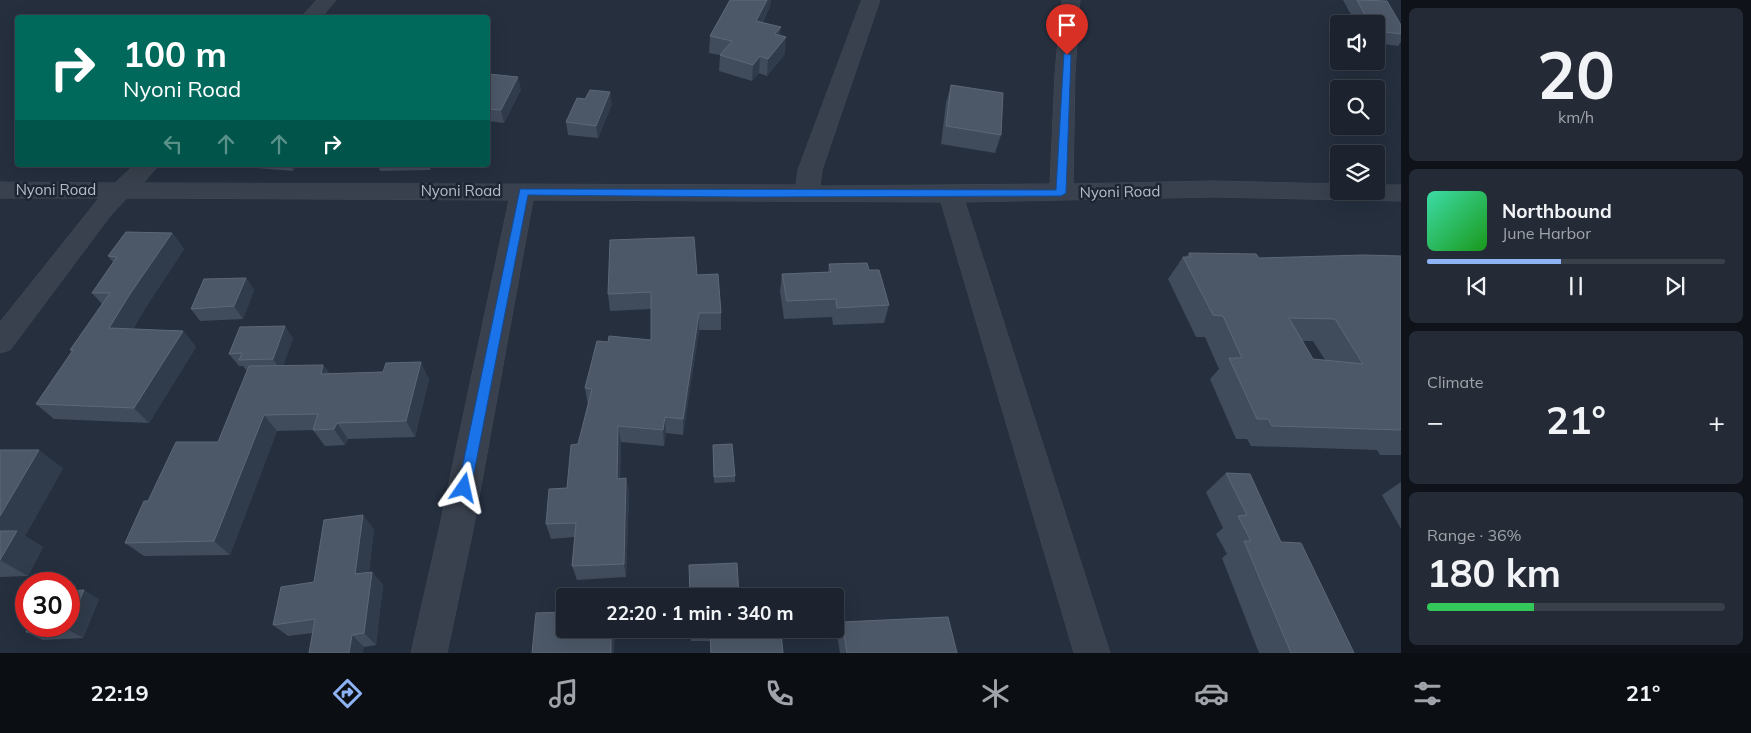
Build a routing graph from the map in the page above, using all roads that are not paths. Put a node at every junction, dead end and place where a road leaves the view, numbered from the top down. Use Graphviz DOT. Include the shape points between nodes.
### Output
graph roads {
  1 [pos="328,0"];
  2 [pos="871,0"];
  3 [pos="1071,0"];
  4 [pos="313,15"];
  5 [pos="146,167"];
  6 [pos="0,190"];
  7 [pos="121,190"];
  8 [pos="523,192"];
  9 [pos="1061,193"];
  10 [pos="1401,193"];
  11 [pos="807,194"];
  12 [pos="951,194"];
  13 [pos="0,342"];
  14 [pos="429,653"];
  15 [pos="1092,653"];
  1 -- 4 [label="street"];
  2 -- 11 [label="street" via="810,170"];
  3 -- 9 [label="street"];
  5 -- 7 [label="street"];
  6 -- 7 [label="street, Nyoni Road"];
  7 -- 8 [label="street, Nyoni Road"];
  7 -- 13 [label="street" via="102,209"];
  8 -- 11 [label="street, Nyoni Road"];
  8 -- 14 [label="street"];
  9 -- 10 [label="street, Nyoni Road" via="1214,189"];
  9 -- 12 [label="street, Nyoni Road"];
  11 -- 12 [label="street, Nyoni Road"];
  12 -- 15 [label="street"];
}
